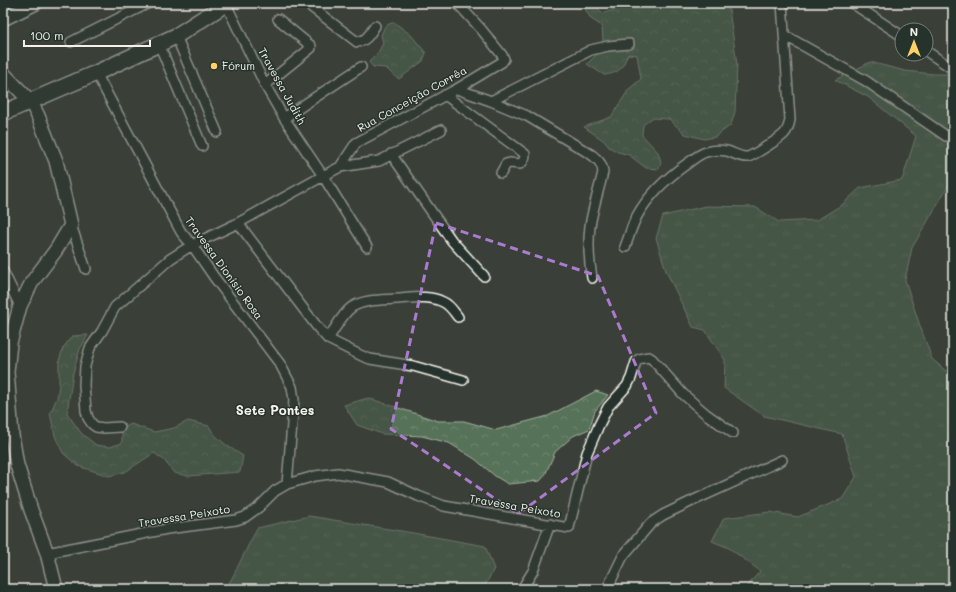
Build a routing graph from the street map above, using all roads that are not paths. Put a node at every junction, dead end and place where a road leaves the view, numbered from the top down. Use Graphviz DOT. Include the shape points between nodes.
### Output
graph roads {
  1 [pos="36,3"];
  2 [pos="149,3"];
  3 [pos="306,3"];
  4 [pos="457,3"];
  5 [pos="782,3"];
  6 [pos="852,3"];
  7 [pos="220,5"];
  8 [pos="3,19"];
  9 [pos="278,19"];
  10 [pos="375,26"];
  11 [pos="894,31"];
  12 [pos="784,35"];
  13 [pos="176,36"];
  14 [pos="71,42"];
  15 [pos="159,44"];
  16 [pos="629,44"];
  17 [pos="934,56"];
  18 [pos="361,67"];
  19 [pos="953,69"];
  20 [pos="3,73"];
  21 [pos="96,73"];
  22 [pos="265,85"];
  23 [pos="457,89"];
  24 [pos="445,95"];
  25 [pos="491,101"];
  26 [pos="30,102"];
  27 [pos="3,113"];
  28 [pos="284,118"];
  29 [pos="441,130"];
  30 [pos="217,132"];
  31 [pos="946,136"];
  32 [pos="202,146"];
  33 [pos="392,154"];
  34 [pos="340,168"];
  35 [pos="501,173"];
  36 [pos="323,176"];
  37 [pos="238,223"];
  38 [pos="71,225"];
  39 [pos="192,245"];
  40 [pos="367,247"];
  41 [pos="625,247"];
  42 [pos="86,269"];
  43 [pos="3,271"];
  44 [pos="484,276"];
  45 [pos="592,278"];
  46 [pos="20,306"];
  47 [pos="458,317"];
  48 [pos="328,339"];
  49 [pos="463,380"];
  50 [pos="120,427"];
  51 [pos="733,433"];
  52 [pos="782,460"];
  53 [pos="287,484"];
  54 [pos="550,524"];
  55 [pos="47,553"];
  56 [pos="56,589"];
  57 [pos="522,589"];
  58 [pos="607,589"];
  1 -- 8 [label="street"];
  2 -- 14 [label="street"];
  3 -- 10 [label="street" via="357,42 366,40"];
  4 -- 23 [label="street, Rua Conceição Corrêa" via="502,55 503,61"];
  5 -- 12 [label="street"];
  6 -- 11 [label="street"];
  7 -- 13 [label="main road"];
  7 -- 22 [label="street, Travessa Judith"];
  9 -- 22 [label="street" via="311,48"];
  12 -- 31 [label="street" via="866,81"];
  12 -- 41 [label="street" via="790,120 784,134 747,157 720,150 700,154 675,172 646,201 636,217"];
  13 -- 15 [label="main road"];
  13 -- 30 [label="street"];
  15 -- 21 [label="main road"];
  15 -- 32 [label="street"];
  16 -- 25 [label="street" via="591,50"];
  17 -- 19 [label="street"];
  18 -- 28 [label="street"];
  20 -- 26 [label="street"];
  21 -- 26 [label="main road"];
  21 -- 39 [label="street, Travessa Dionísio Rosa" via="181,232"];
  22 -- 28 [label="street, Travessa Judith"];
  23 -- 24 [label="street, Rua Conceição Corrêa"];
  23 -- 25 [label="street"];
  24 -- 34 [label="street, Rua Conceição Corrêa" via="356,143"];
  24 -- 35 [label="street" via="525,154 523,162 508,163"];
  25 -- 45 [label="street" via="527,116 592,154 600,162 603,172 590,227 589,263"];
  26 -- 27 [label="main road"];
  26 -- 38 [label="street" via="56,161"];
  28 -- 36 [label="street, Travessa Judith"];
  29 -- 33 [label="street"];
  33 -- 34 [label="street" via="379,161"];
  33 -- 44 [label="street" via="452,241"];
  34 -- 36 [label="street"];
  36 -- 37 [label="street"];
  36 -- 40 [label="street, Travessa Judith"];
  37 -- 39 [label="street"];
  37 -- 48 [label="street"];
  38 -- 42 [label="street"];
  38 -- 46 [label="street" via="32,282"];
  39 -- 50 [label="street" via="170,259 115,307 90,348 84,372 88,418 96,426"];
  39 -- 53 [label="street, Travessa Dionísio Rosa" via="280,364 292,387 294,400"];
  43 -- 46 [label="street"];
  46 -- 55 [label="street" via="10,343 7,372 12,435 31,510"];
  47 -- 48 [label="street" via="447,304 431,298 372,301 352,308"];
  48 -- 49 [label="street" via="370,359 413,366"];
  51 -- 54 [label="street, Travessa Peixoto" via="683,394 650,357 639,359 627,386 608,407 586,452 569,528"];
  52 -- 58 [label="street" via="690,502 651,523 623,556"];
  53 -- 54 [label="street, Travessa Peixoto" via="338,473 388,482 444,506"];
  53 -- 55 [label="street, Travessa Peixoto" via="254,510 236,520 167,529"];
  54 -- 57 [label="street" via="534,571"];
  55 -- 56 [label="street"];
}
